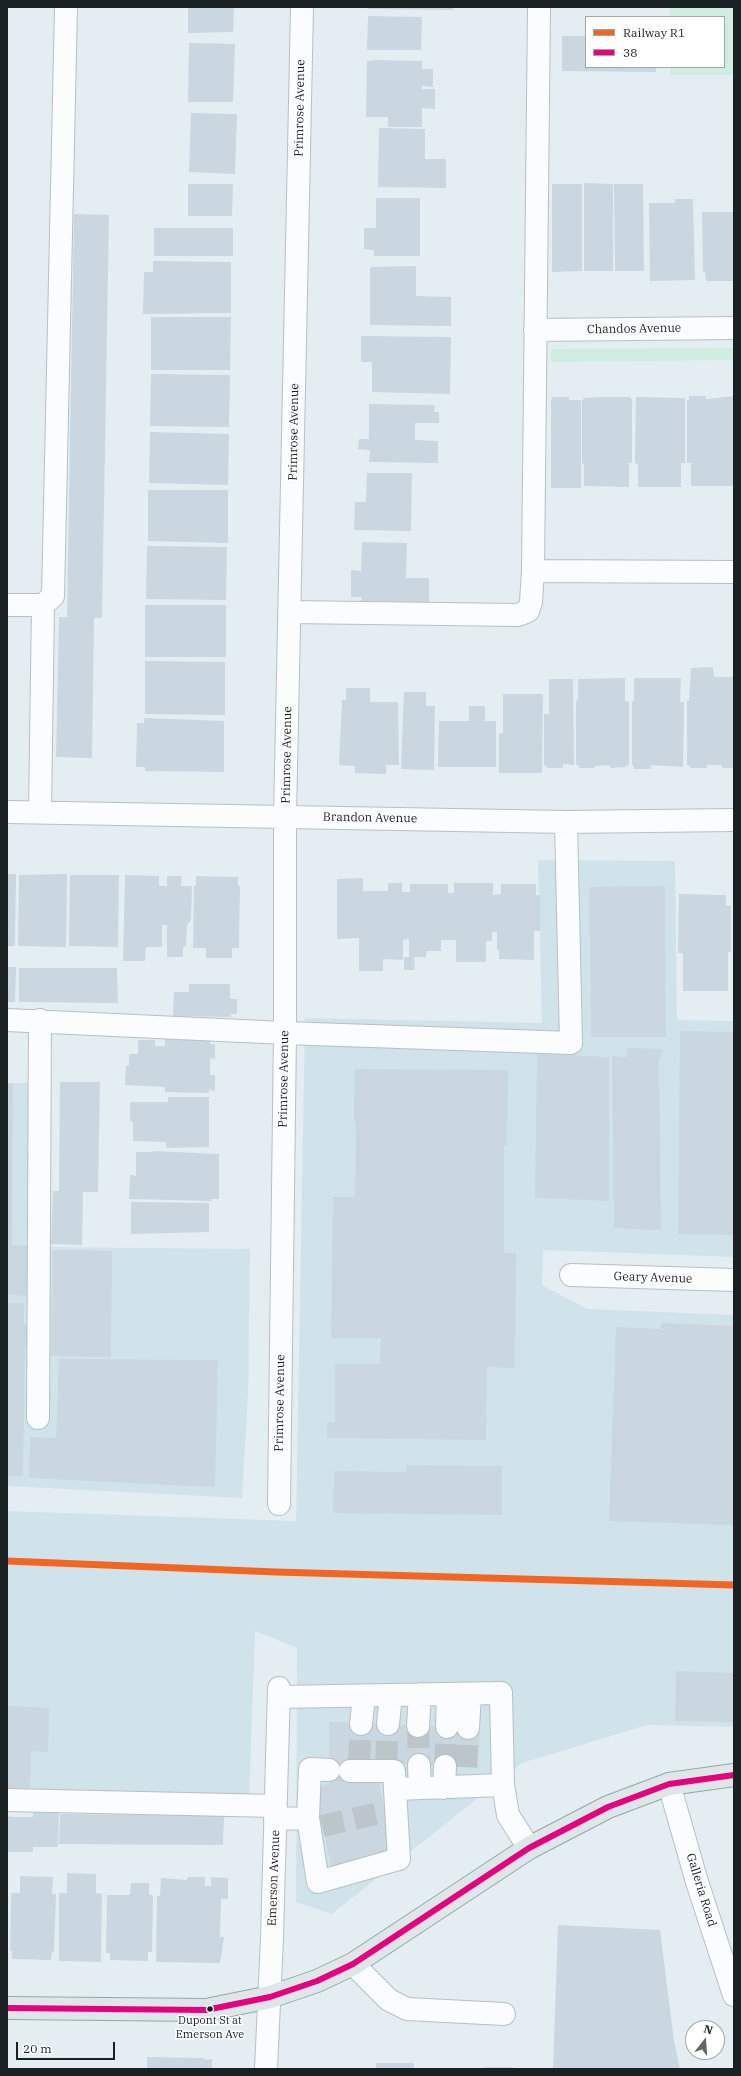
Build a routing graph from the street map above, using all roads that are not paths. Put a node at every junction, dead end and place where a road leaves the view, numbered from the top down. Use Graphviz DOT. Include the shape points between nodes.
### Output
graph roads {
  1 [pos="66,7"];
  2 [pos="302,7"];
  3 [pos="539,7"];
  4 [pos="734,328"];
  5 [pos="535,330"];
  6 [pos="532,571"];
  7 [pos="734,572"];
  8 [pos="7,605"];
  9 [pos="43,605"];
  10 [pos="290,612"];
  11 [pos="7,812"];
  12 [pos="40,812"];
  13 [pos="285,816"];
  14 [pos="734,820"];
  15 [pos="566,822"];
  16 [pos="7,1020"];
  17 [pos="40,1020"];
  18 [pos="285,1033"];
  19 [pos="571,1275"];
  20 [pos="734,1280"];
  21 [pos="38,1418"];
  22 [pos="278,1504"];
  23 [pos="420,1694"];
  24 [pos="448,1694"];
  25 [pos="470,1694"];
  26 [pos="364,1696"];
  27 [pos="391,1696"];
  28 [pos="361,1724"];
  29 [pos="388,1724"];
  30 [pos="418,1726"];
  31 [pos="447,1727"];
  32 [pos="468,1728"];
  33 [pos="419,1765"];
  34 [pos="445,1766"];
  35 [pos="734,1775"];
  36 [pos="669,1784"];
  37 [pos="503,1785"];
  38 [pos="420,1788"];
  39 [pos="444,1788"];
  40 [pos="390,1789"];
  41 [pos="7,1800"];
  42 [pos="275,1813"];
  43 [pos="313,1824"];
  44 [pos="529,1848"];
  45 [pos="353,1964"];
  46 [pos="734,1995"];
  47 [pos="270,1997"];
  48 [pos="7,2008"];
  49 [pos="504,2014"];
  50 [pos="266,2069"];
  1 -- 9 [label="street" via="53,596"];
  2 -- 10 [label="street, Primrose Avenue"];
  3 -- 5 [label="street"];
  4 -- 5 [label="street, Chandos Avenue"];
  5 -- 6 [label="street"];
  6 -- 7 [label="street"];
  6 -- 10 [label="street" via="532,602 528,611 518,615"];
  8 -- 9 [label="street"];
  9 -- 12 [label="street"];
  10 -- 13 [label="street, Primrose Avenue"];
  11 -- 12 [label="street, Brandon Avenue"];
  12 -- 13 [label="street, Brandon Avenue"];
  13 -- 15 [label="street, Brandon Avenue"];
  13 -- 18 [label="street, Primrose Avenue"];
  14 -- 15 [label="street, Brandon Avenue"];
  15 -- 18 [label="street" via="571,1044"];
  16 -- 17 [label="street"];
  17 -- 18 [label="street"];
  17 -- 21 [label="street"];
  18 -- 22 [label="street, Primrose Avenue"];
  19 -- 20 [label="street, Geary Avenue"];
  23 -- 24 [label="street"];
  23 -- 27 [label="street"];
  23 -- 30 [label="street"];
  24 -- 25 [label="street"];
  24 -- 31 [label="street"];
  25 -- 32 [label="street"];
  25 -- 37 [label="street" via="501,1693"];
  26 -- 27 [label="street"];
  26 -- 28 [label="street"];
  26 -- 42 [label="street, Emerson Avenue" via="279,1693"];
  27 -- 29 [label="street"];
  33 -- 38 [label="street"];
  34 -- 39 [label="street"];
  35 -- 36 [label="main road"];
  36 -- 44 [label="main road" via="608,1807"];
  36 -- 46 [label="street, Galleria Road" via="697,1882"];
  37 -- 39 [label="street" via="466,1777"];
  37 -- 44 [label="street" via="508,1815"];
  38 -- 39 [label="street"];
  38 -- 40 [label="street"];
  40 -- 43 [label="street" via="349,1768 310,1769"];
  40 -- 43 [label="street" via="399,1858 318,1882"];
  41 -- 42 [label="street"];
  42 -- 43 [label="street"];
  42 -- 47 [label="street, Emerson Avenue"];
  44 -- 45 [label="main road"];
  45 -- 47 [label="main road" via="317,1981"];
  45 -- 49 [label="street" via="389,2000 407,2009"];
  47 -- 48 [label="main road" via="206,2010"];
  47 -- 50 [label="street, Emerson Avenue"];
}
